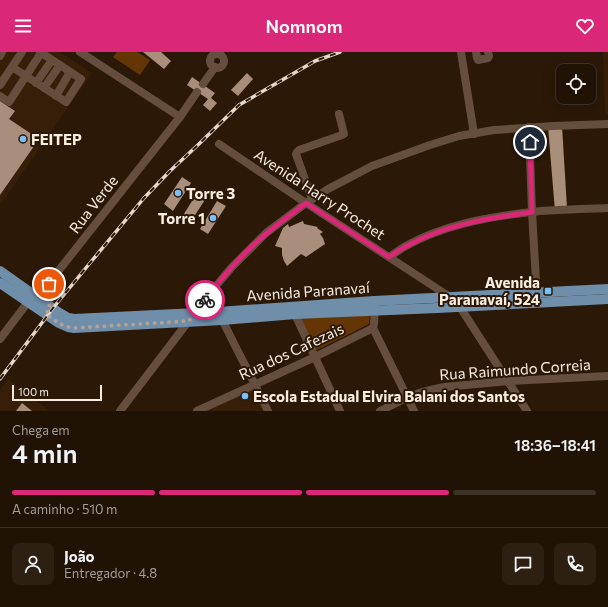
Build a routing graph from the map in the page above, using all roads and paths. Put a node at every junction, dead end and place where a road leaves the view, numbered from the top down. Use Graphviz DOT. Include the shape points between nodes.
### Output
graph roads {
  1 [pos="2,52"];
  2 [pos="22,52"];
  3 [pos="80,52"];
  4 [pos="461,52"];
  5 [pos="476,52"];
  6 [pos="488,52"];
  7 [pos="41,53"];
  8 [pos="216,53"];
  9 [pos="0,56"];
  10 [pos="52,60"];
  11 [pos="60,65"];
  12 [pos="12,67"];
  13 [pos="70,72"];
  14 [pos="3,75"];
  15 [pos="26,76"];
  16 [pos="36,83"];
  17 [pos="203,84"];
  18 [pos="0,85"];
  19 [pos="44,88"];
  20 [pos="197,92"];
  21 [pos="0,96"];
  22 [pos="56,96"];
  23 [pos="339,114"];
  24 [pos="180,117"];
  25 [pos="608,124"];
  26 [pos="529,128"];
  27 [pos="474,134"];
  28 [pos="219,144"];
  29 [pos="309,201"];
  30 [pos="608,208"];
  31 [pos="532,212"];
  32 [pos="389,257"];
  33 [pos="0,270"];
  34 [pos="0,282"];
  35 [pos="608,289"];
  36 [pos="210,293"];
  37 [pos="536,293"];
  38 [pos="450,297"];
  39 [pos="608,299"];
  40 [pos="28,302"];
  41 [pos="538,303"];
  42 [pos="374,306"];
  43 [pos="460,307"];
  44 [pos="48,310"];
  45 [pos="294,310"];
  46 [pos="220,316"];
  47 [pos="192,317"];
  48 [pos="373,328"];
  49 [pos="0,339"];
  50 [pos="315,357"];
  51 [pos="608,376"];
  52 [pos="509,381"];
  53 [pos="255,384"];
  54 [pos="408,397"];
  55 [pos="120,411"];
  56 [pos="197,411"];
  57 [pos="268,411"];
  58 [pos="340,411"];
  59 [pos="380,411"];
  60 [pos="414,411"];
  61 [pos="527,411"];
  1 -- 9 [label="street"];
  2 -- 12 [label="street"];
  3 -- 24 [label="street"];
  4 -- 27 [label="street"];
  5 -- 6 [label="street" via="478,60 488,58"];
  7 -- 10 [label="street"];
  7 -- 15 [label="street"];
  8 -- 17 [label="street" via="222,55 222,65 215,67"];
  10 -- 11 [label="street"];
  10 -- 16 [label="street"];
  11 -- 13 [label="street"];
  11 -- 19 [label="street"];
  12 -- 14 [label="street"];
  12 -- 15 [label="street"];
  13 -- 22 [label="street"];
  13 -- 22 [label="street" via="80,79 66,102"];
  14 -- 18 [label="street"];
  15 -- 16 [label="street"];
  15 -- 21 [label="street" via="9,102"];
  16 -- 19 [label="street"];
  19 -- 22 [label="street"];
  20 -- 24 [label="street, Rua Verde"];
  23 -- 29 [label="street" via="344,134 299,150 296,154"];
  24 -- 44 [label="street, Rua Verde" via="52,279 48,289"];
  25 -- 26 [label="street"];
  26 -- 27 [label="street"];
  26 -- 31 [label="street"];
  27 -- 29 [label="street" via="430,144 372,166"];
  28 -- 29 [label="street, Avenida Harry Prochet"];
  29 -- 32 [label="street, Avenida Harry Prochet"];
  29 -- 36 [label="street" via="266,233"];
  30 -- 31 [label="street"];
  31 -- 32 [label="street" via="461,224 430,235"];
  31 -- 37 [label="street"];
  32 -- 38 [label="street, Avenida Harry Prochet"];
  33 -- 44 [label="main road, Avenida Paranavaí"];
  34 -- 40 [label="main road, Avenida Paranavaí"];
  35 -- 37 [label="main road, Avenida Paranavaí"];
  36 -- 46 [label="street"];
  36 -- 47 [label="street"];
  37 -- 38 [label="main road, Avenida Paranavaí"];
  37 -- 41 [label="street"];
  38 -- 42 [label="main road, Avenida Paranavaí"];
  38 -- 43 [label="street, Avenida Harry Prochet"];
  39 -- 41 [label="main road, Avenida Paranavaí"];
  40 -- 44 [label="main road, Avenida Paranavaí"];
  40 -- 49 [label="street"];
  41 -- 43 [label="main road, Avenida Paranavaí"];
  42 -- 43 [label="main road, Avenida Paranavaí"];
  42 -- 45 [label="main road, Avenida Paranavaí"];
  42 -- 48 [label="street"];
  43 -- 52 [label="street, Avenida Harry Prochet"];
  44 -- 47 [label="main road, Avenida Paranavaí" via="74,319"];
  45 -- 46 [label="main road, Avenida Paranavaí"];
  45 -- 50 [label="street"];
  46 -- 47 [label="main road, Avenida Paranavaí"];
  46 -- 53 [label="street"];
  47 -- 55 [label="street"];
  48 -- 50 [label="street, Rua dos Cafezais"];
  48 -- 54 [label="street"];
  50 -- 53 [label="street, Rua dos Cafezais"];
  50 -- 58 [label="street"];
  51 -- 52 [label="street, Rua Raimundo Correia"];
  52 -- 54 [label="street, Rua Raimundo Correia" via="444,387"];
  52 -- 61 [label="street, Avenida Harry Prochet"];
  53 -- 56 [label="street, Rua dos Cafezais"];
  53 -- 57 [label="street"];
  54 -- 59 [label="street, Rua Raimundo Correia"];
  54 -- 60 [label="street"];
}
